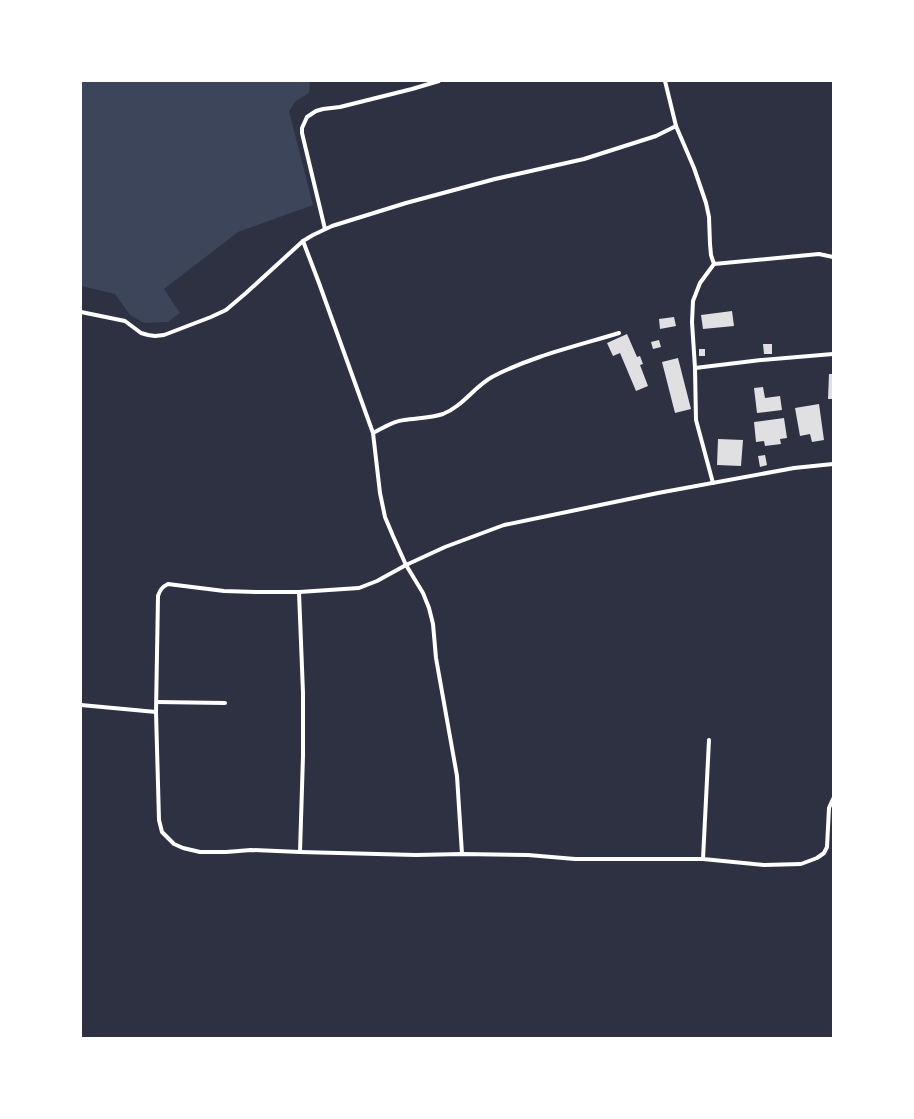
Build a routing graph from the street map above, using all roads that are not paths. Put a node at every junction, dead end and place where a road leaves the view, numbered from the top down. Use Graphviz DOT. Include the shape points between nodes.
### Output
graph roads {
  1 [pos="439,81"];
  2 [pos="665,81"];
  3 [pos="676,126"];
  4 [pos="325,229"];
  5 [pos="303,241"];
  6 [pos="833,257"];
  7 [pos="714,264"];
  8 [pos="81,312"];
  9 [pos="619,333"];
  10 [pos="833,354"];
  11 [pos="695,368"];
  12 [pos="373,433"];
  13 [pos="833,464"];
  14 [pos="713,483"];
  15 [pos="406,565"];
  16 [pos="300,592"];
  17 [pos="157,702"];
  18 [pos="225,703"];
  19 [pos="81,705"];
  20 [pos="156,712"];
  21 [pos="709,740"];
  22 [pos="833,799"];
  23 [pos="300,852"];
  24 [pos="462,854"];
  25 [pos="703,860"];
  1 -- 4 [label="street" via="412,90 323,109 307,117 302,133"];
  2 -- 3 [label="street"];
  3 -- 4 [label="street" via="656,136 584,159 441,193"];
  3 -- 7 [label="street" via="706,203"];
  4 -- 5 [label="street"];
  5 -- 8 [label="street" via="226,310 164,335 148,335 125,321"];
  5 -- 12 [label="street"];
  6 -- 7 [label="street" via="819,254"];
  7 -- 11 [label="street" via="700,283 693,301"];
  9 -- 12 [label="street" via="516,366 482,384 443,414 397,421"];
  10 -- 11 [label="street"];
  11 -- 14 [label="street" via="696,420"];
  12 -- 15 [label="street" via="385,517"];
  13 -- 14 [label="street" via="794,468"];
  14 -- 15 [label="street" via="504,525"];
  15 -- 16 [label="street" via="359,588"];
  15 -- 24 [label="street" via="423,593 433,624 436,658 457,776"];
  16 -- 17 [label="street" via="224,591 171,584 163,587 158,596"];
  16 -- 23 [label="street" via="303,725"];
  17 -- 18 [label="street"];
  17 -- 20 [label="street"];
  19 -- 20 [label="street"];
  20 -- 23 [label="street" via="159,820 162,832 168,840 183,848 200,852"];
  21 -- 25 [label="street"];
  22 -- 25 [label="street" via="829,808 827,847 817,858 801,864 764,865"];
  23 -- 24 [label="street"];
  24 -- 25 [label="street" via="575,859"];
}
